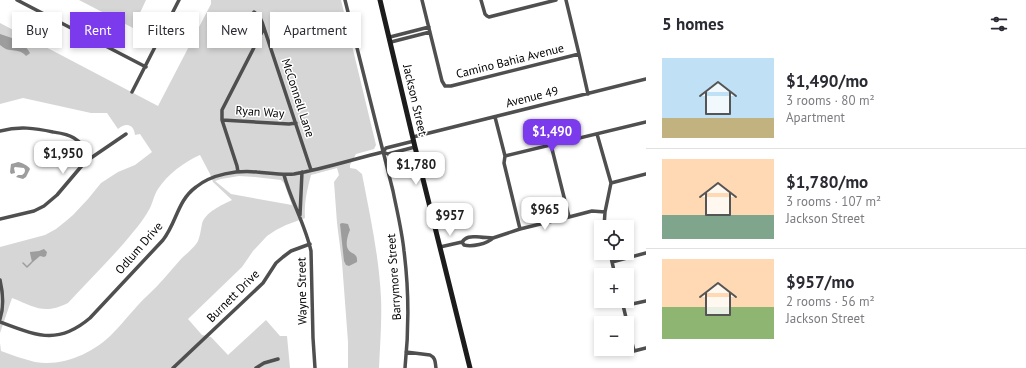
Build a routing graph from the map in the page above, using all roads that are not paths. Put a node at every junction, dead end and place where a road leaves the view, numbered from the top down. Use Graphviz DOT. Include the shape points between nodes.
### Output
graph roads {
  1 [pos="17,0"];
  2 [pos="179,0"];
  3 [pos="345,0"];
  4 [pos="380,0"];
  5 [pos="422,0"];
  6 [pos="481,0"];
  7 [pos="556,0"];
  8 [pos="566,0"];
  9 [pos="262,22"];
  10 [pos="429,27"];
  11 [pos="264,28"];
  12 [pos="430,32"];
  13 [pos="390,40"];
  14 [pos="579,54"];
  15 [pos="146,67"];
  16 [pos="646,79"];
  17 [pos="132,92"];
  18 [pos="588,94"];
  19 [pos="496,117"];
  20 [pos="222,120"];
  21 [pos="646,122"];
  22 [pos="296,123"];
  23 [pos="0,131"];
  24 [pos="126,134"];
  25 [pos="597,134"];
  26 [pos="413,139"];
  27 [pos="551,145"];
  28 [pos="396,146"];
  29 [pos="415,147"];
  30 [pos="383,152"];
  31 [pos="397,152"];
  32 [pos="505,156"];
  33 [pos="91,157"];
  34 [pos="311,170"];
  35 [pos="238,172"];
  36 [pos="302,172"];
  37 [pos="646,174"];
  38 [pos="284,175"];
  39 [pos="611,183"];
  40 [pos="606,212"];
  41 [pos="300,216"];
  42 [pos="569,217"];
  43 [pos="0,219"];
  44 [pos="605,220"];
  45 [pos="520,229"];
  46 [pos="476,237"];
  47 [pos="493,238"];
  48 [pos="462,242"];
  49 [pos="310,244"];
  50 [pos="477,245"];
  51 [pos="440,247"];
  52 [pos="646,253"];
  53 [pos="612,262"];
  54 [pos="613,268"];
  55 [pos="0,280"];
  56 [pos="646,301"];
  57 [pos="634,304"];
  58 [pos="623,308"];
  59 [pos="0,321"];
  60 [pos="646,348"];
  61 [pos="406,352"];
  62 [pos="278,359"];
  63 [pos="179,366"];
  64 [pos="405,367"];
  65 [pos="173,368"];
  66 [pos="256,368"];
  67 [pos="315,368"];
  68 [pos="436,368"];
  69 [pos="470,368"];
  1 -- 15 [label="street"];
  2 -- 15 [label="street"];
  3 -- 30 [label="street, Barrymore Street"];
  4 -- 13 [label="main road, Jackson Street"];
  5 -- 10 [label="street"];
  6 -- 7 [label="street" via="486,16"];
  8 -- 14 [label="street"];
  9 -- 11 [label="street, McConnell Lane"];
  10 -- 12 [label="street"];
  10 -- 13 [label="street"];
  11 -- 20 [label="street" via="222,110"];
  11 -- 22 [label="street, McConnell Lane"];
  12 -- 13 [label="street"];
  12 -- 14 [label="street, Camino Bahia Avenue" via="445,86"];
  13 -- 26 [label="main road, Jackson Street"];
  14 -- 18 [label="street"];
  15 -- 17 [label="street"];
  16 -- 18 [label="street, Avenue 49"];
  18 -- 19 [label="street, Avenue 49"];
  19 -- 26 [label="street, Avenue 49"];
  19 -- 32 [label="street"];
  20 -- 22 [label="street, Ryan Way"];
  20 -- 35 [label="street"];
  21 -- 25 [label="street"];
  22 -- 34 [label="street, McConnell Lane"];
  23 -- 33 [label="street" via="33,128 64,134 80,143"];
  24 -- 33 [label="street"];
  25 -- 27 [label="street"];
  25 -- 39 [label="street"];
  26 -- 28 [label="street, Odlum Drive"];
  26 -- 29 [label="main road, Jackson Street"];
  27 -- 32 [label="street"];
  27 -- 42 [label="street"];
  28 -- 30 [label="street, Odlum Drive" via="386,148"];
  28 -- 31 [label="street"];
  29 -- 31 [label="street, Odlum Drive"];
  29 -- 51 [label="main road, Jackson Street"];
  30 -- 31 [label="street, Odlum Drive"];
  30 -- 34 [label="street, Odlum Drive"];
  30 -- 61 [label="street, Barrymore Street" via="404,250 408,307"];
  32 -- 45 [label="street" via="504,163"];
  33 -- 43 [label="street" via="44,206"];
  34 -- 36 [label="street, Odlum Drive"];
  35 -- 38 [label="street, Odlum Drive"];
  35 -- 59 [label="street, Odlum Drive" via="215,177 196,186 180,206 172,227 162,240 83,324 66,333 47,336 27,332"];
  36 -- 38 [label="street, Odlum Drive"];
  36 -- 41 [label="street, Wayne Street"];
  37 -- 39 [label="street"];
  38 -- 41 [label="street, Wayne Street"];
  39 -- 40 [label="street"];
  40 -- 42 [label="street" via="592,211"];
  40 -- 44 [label="street"];
  41 -- 49 [label="street, Wayne Street"];
  42 -- 45 [label="street"];
  45 -- 47 [label="street"];
  46 -- 47 [label="street"];
  46 -- 48 [label="street" via="464,238"];
  46 -- 50 [label="street"];
  47 -- 50 [label="street"];
  48 -- 50 [label="street" via="467,246"];
  48 -- 51 [label="street"];
  49 -- 63 [label="street, Burnett Drive" via="291,251 276,263 263,283"];
  49 -- 67 [label="street, Wayne Street"];
  51 -- 69 [label="main road, Jackson Street"];
  52 -- 53 [label="street"];
  53 -- 54 [label="street"];
  55 -- 59 [label="street" via="3,302"];
  56 -- 57 [label="street"];
  58 -- 60 [label="street" via="634,351"];
  61 -- 64 [label="street, Barrymore Street"];
  61 -- 68 [label="street" via="430,355 435,359"];
  62 -- 66 [label="street"];
  63 -- 65 [label="street, Burnett Drive"];
}
